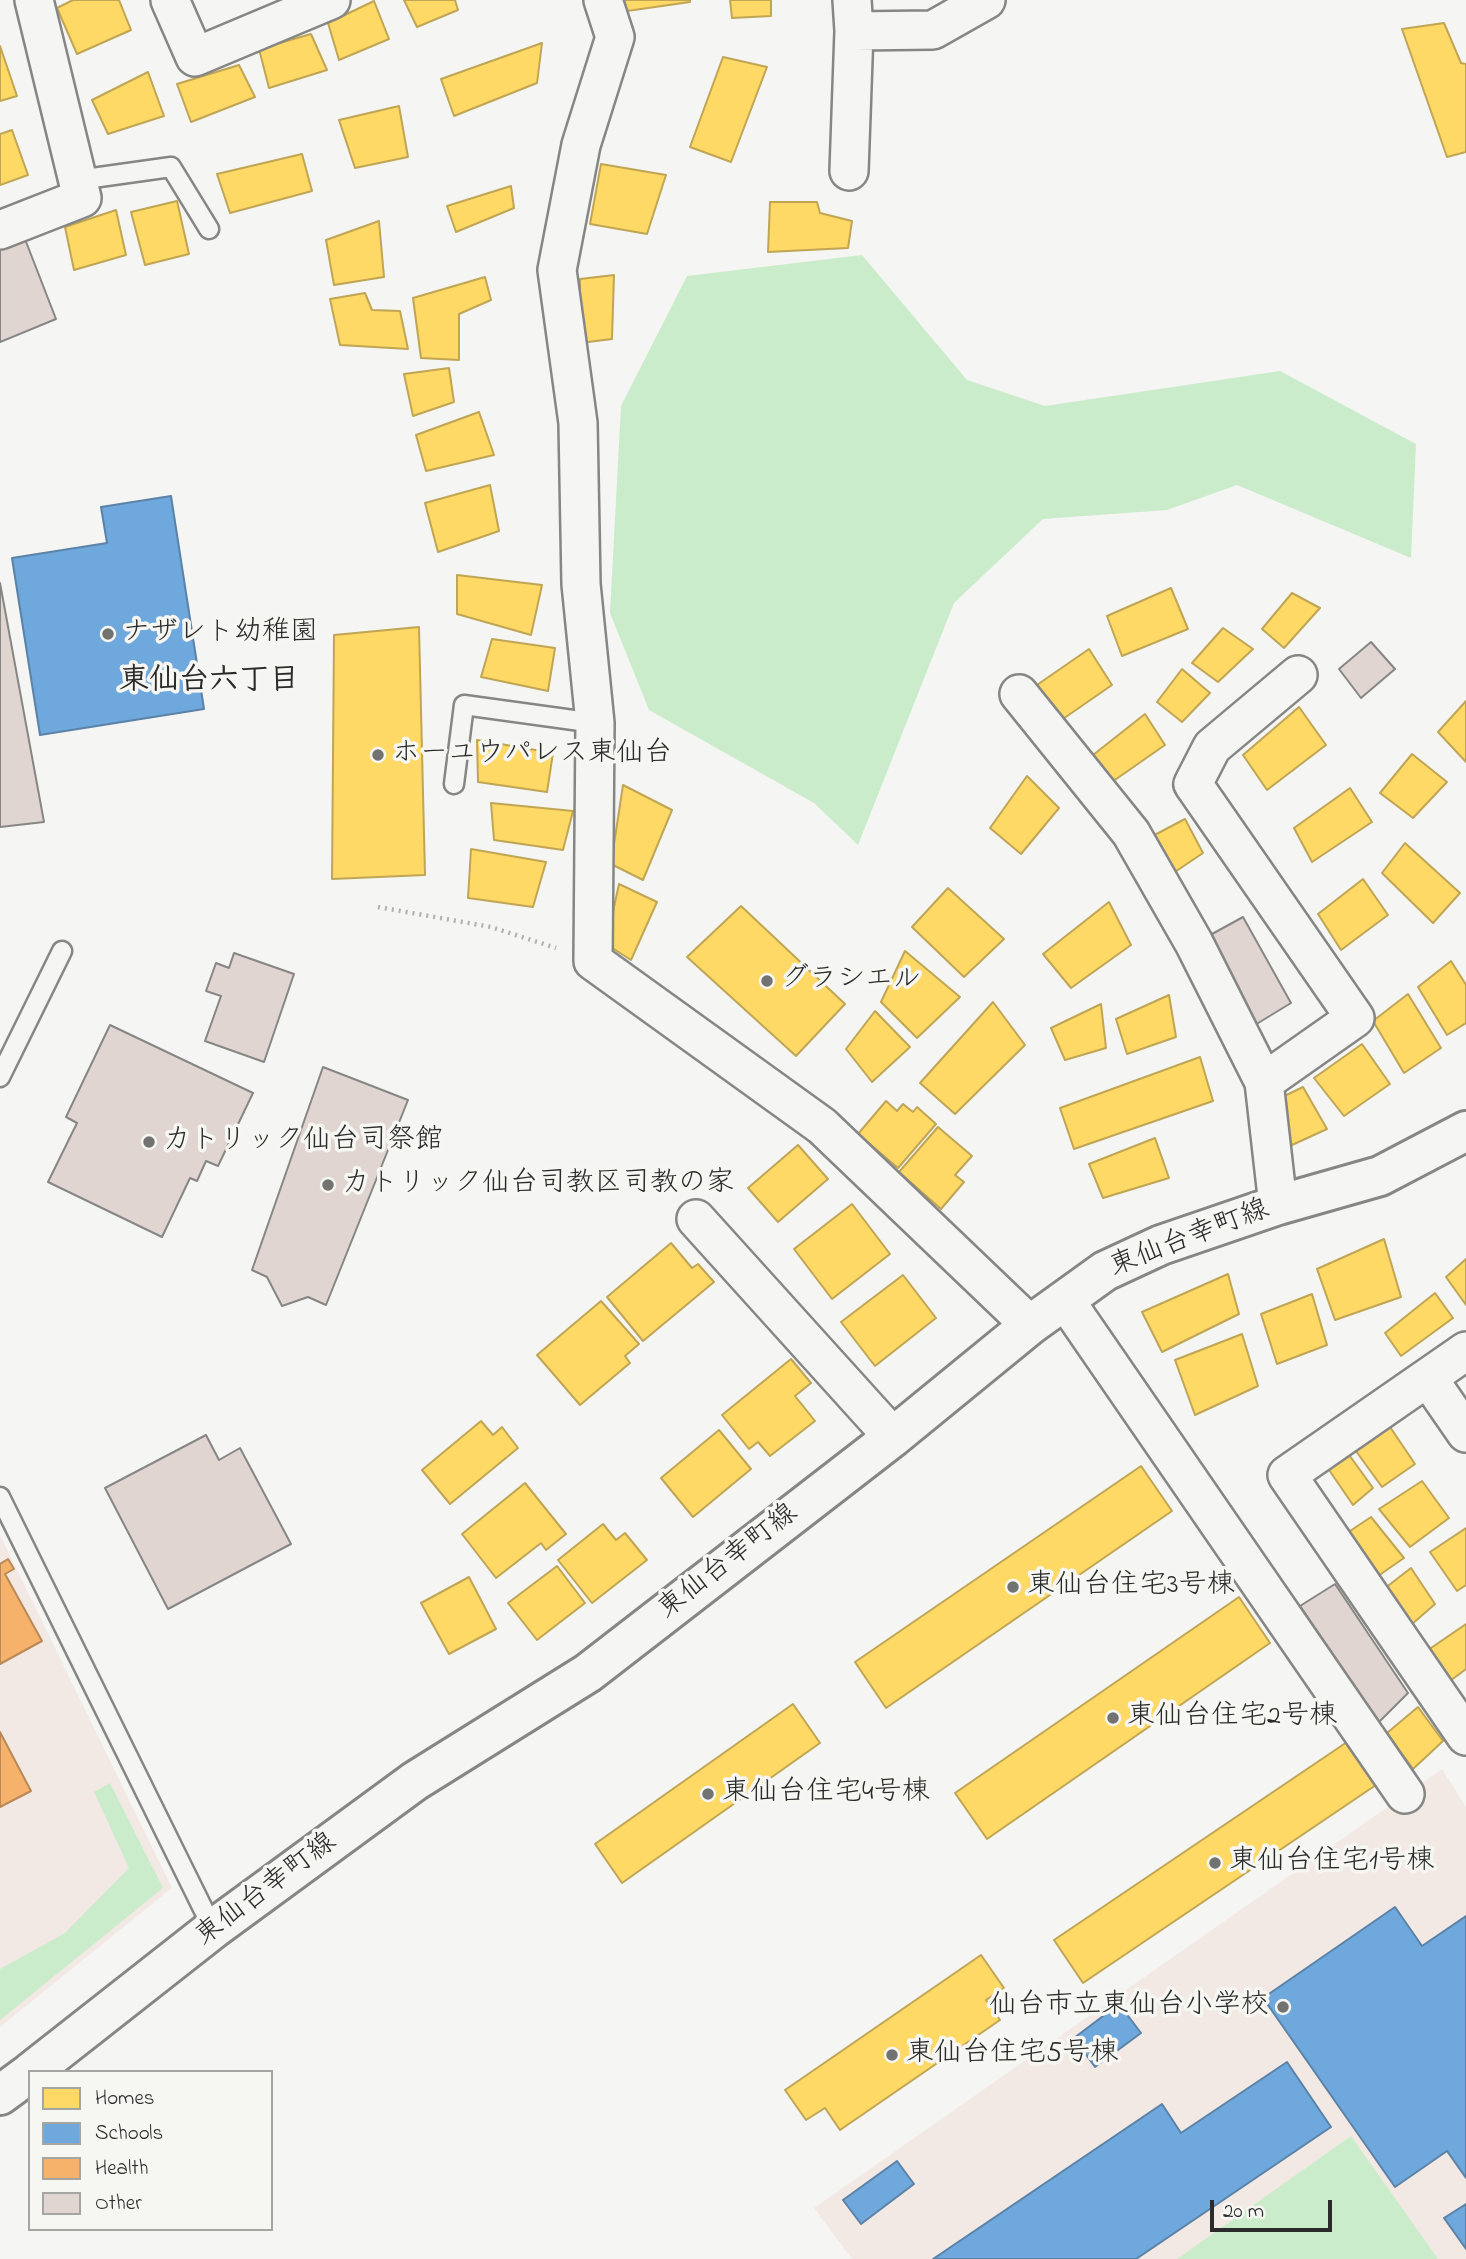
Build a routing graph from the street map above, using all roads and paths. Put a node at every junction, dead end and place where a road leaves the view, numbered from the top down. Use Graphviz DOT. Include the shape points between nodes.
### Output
graph roads {
  1 [pos="34,0"];
  2 [pos="170,0"];
  3 [pos="331,0"];
  4 [pos="603,0"];
  5 [pos="986,0"];
  6 [pos="853,15"];
  7 [pos="849,170"];
  8 [pos="78,180"];
  9 [pos="209,229"];
  10 [pos="0,230"];
  11 [pos="1298,675"];
  12 [pos="1019,694"];
  13 [pos="595,723"];
  14 [pos="454,784"];
  15 [pos="378,907"];
  16 [pos="62,951"];
  17 [pos="593,961"];
  18 [pos="0,1077"];
  19 [pos="1264,1082"];
  20 [pos="1466,1131"];
  21 [pos="1278,1205"];
  22 [pos="695,1219"];
  23 [pos="1065,1300"];
  24 [pos="1030,1325"];
  25 [pos="1466,1351"];
  26 [pos="1427,1378"];
  27 [pos="1466,1433"];
  28 [pos="893,1437"];
  29 [pos="0,1497"];
  30 [pos="1466,1736"];
  31 [pos="1405,1794"];
  32 [pos="213,1929"];
  33 [pos="33,2070"];
  34 [pos="28,2074"];
  35 [pos="0,2095"];
  1 -- 8 [label="street"];
  2 -- 3 [label="street" via="195,57"];
  4 -- 13 [label="street" via="615,37 581,145 557,270 578,423 581,584"];
  5 -- 6 [label="street" via="933,30"];
  6 -- 7 [label="street"];
  8 -- 9 [label="lane" via="171,167"];
  8 -- 10 [label="street" via="82,198"];
  11 -- 19 [label="street" via="1212,747 1193,784 1355,1018"];
  12 -- 19 [label="street" via="1130,833 1194,943"];
  13 -- 14 [label="lane" via="464,705"];
  13 -- 17 [label="street"];
  15 -- 17 [label="path" via="491,927"];
  16 -- 18 [label="lane"];
  17 -- 24 [label="street" via="822,1126"];
  19 -- 21 [label="street"];
  20 -- 21 [label="street, 東仙台幸町線" via="1380,1176"];
  21 -- 23 [label="street, 東仙台幸町線" via="1132,1258"];
  22 -- 28 [label="street"];
  23 -- 24 [label="street, 東仙台幸町線"];
  23 -- 31 [label="street"];
  24 -- 28 [label="street, 東仙台幸町線"];
  25 -- 26 [label="street"];
  26 -- 27 [label="street"];
  26 -- 30 [label="street" via="1287,1475"];
  28 -- 32 [label="street, 東仙台幸町線" via="588,1672 415,1781"];
  29 -- 32 [label="lane"];
  32 -- 33 [label="street, 東仙台幸町線"];
  34 -- 35 [label="street, 東仙台幸町線"];
}
